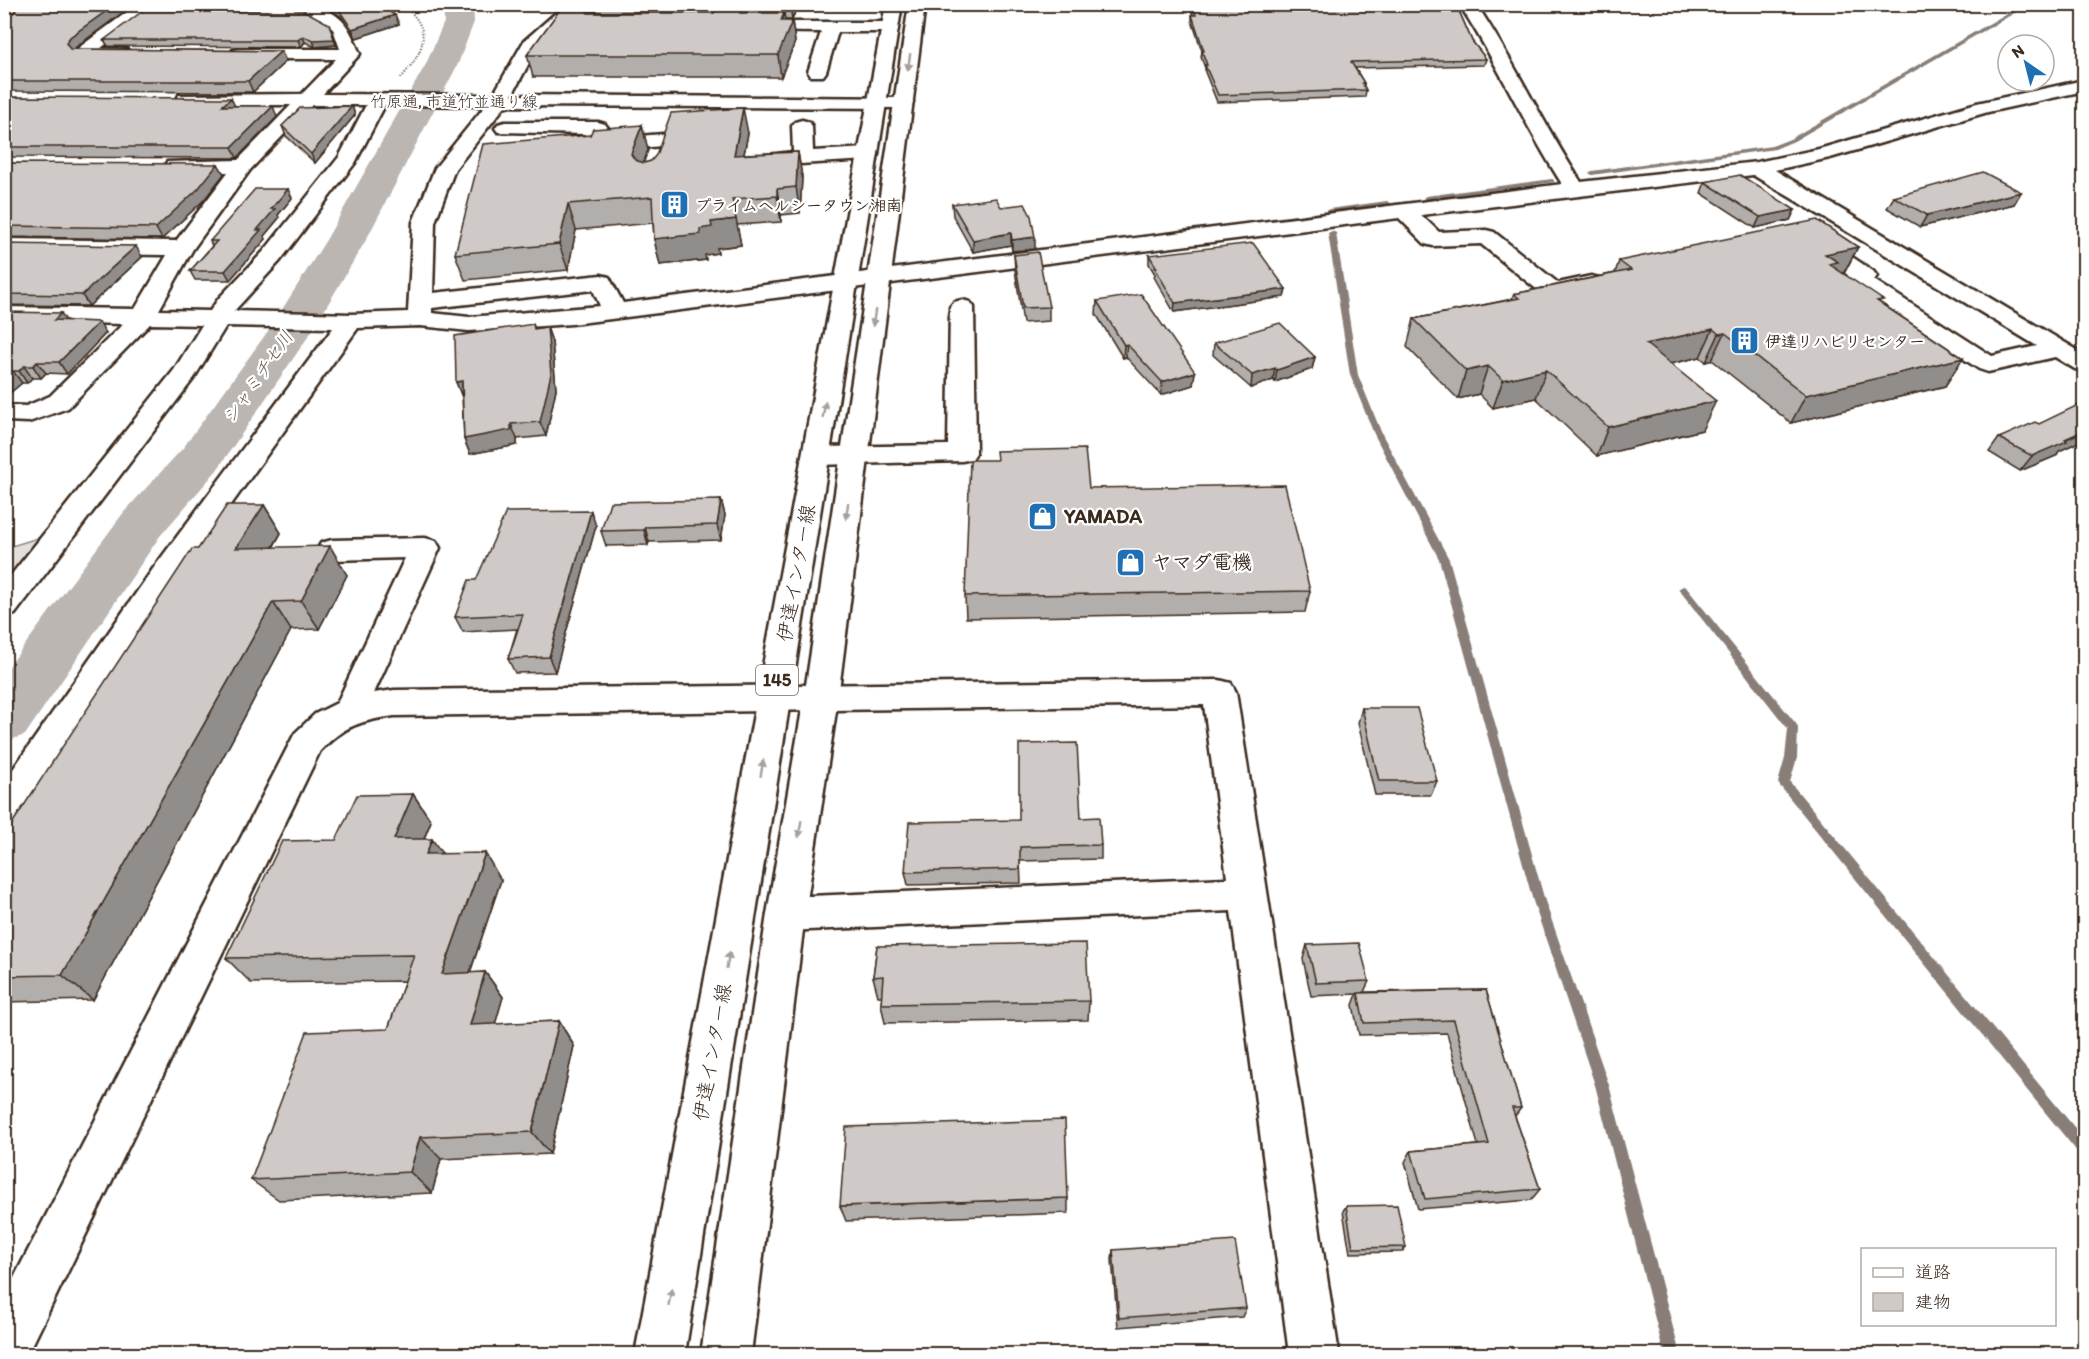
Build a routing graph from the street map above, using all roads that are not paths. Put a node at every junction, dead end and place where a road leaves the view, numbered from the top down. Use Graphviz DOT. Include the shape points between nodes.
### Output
graph roads {
  1 [pos="576,4"];
  2 [pos="917,4"];
  3 [pos="1467,4"];
  4 [pos="146,7"];
  5 [pos="307,7"];
  6 [pos="892,16"];
  7 [pos="750,27"];
  8 [pos="831,28"];
  9 [pos="141,53"];
  10 [pos="223,54"];
  11 [pos="351,54"];
  12 [pos="817,72"];
  13 [pos="2085,86"];
  14 [pos="169,99"];
  15 [pos="310,99"];
  16 [pos="386,100"];
  17 [pos="499,101"];
  18 [pos="675,102"];
  19 [pos="890,102"];
  20 [pos="802,126"];
  21 [pos="505,128"];
  22 [pos="663,140"];
  23 [pos="868,154"];
  24 [pos="476,157"];
  25 [pos="803,158"];
  26 [pos="452,159"];
  27 [pos="657,160"];
  28 [pos="766,160"];
  29 [pos="159,166"];
  30 [pos="243,166"];
  31 [pos="1757,168"];
  32 [pos="1575,189"];
  33 [pos="1404,211"];
  34 [pos="1784,242"];
  35 [pos="4,246"];
  36 [pos="182,248"];
  37 [pos="879,278"];
  38 [pos="1611,279"];
  39 [pos="847,281"];
  40 [pos="962,307"];
  41 [pos="420,310"];
  42 [pos="615,312"];
  43 [pos="4,314"];
  44 [pos="143,317"];
  45 [pos="224,318"];
  46 [pos="342,320"];
  47 [pos="2076,357"];
  48 [pos="4,413"];
  49 [pos="816,456"];
  50 [pos="855,457"];
  51 [pos="332,550"];
  52 [pos="4,606"];
  53 [pos="821,698"];
  54 [pos="774,700"];
  55 [pos="350,710"];
  56 [pos="4,812"];
  57 [pos="1248,894"];
  58 [pos="786,914"];
  59 [pos="4,1350"];
  60 [pos="660,1354"];
  61 [pos="726,1354"];
  62 [pos="1314,1354"];
  1 -- 17 [label="street" via="530,45"];
  2 -- 19 [label="street, 伊達インター線 / 145, one-way"];
  3 -- 32 [label="street"];
  4 -- 5 [label="street"];
  4 -- 9 [label="street" via="83,53"];
  5 -- 11 [label="street" via="340,26"];
  6 -- 8 [label="street"];
  6 -- 19 [label="street, 伊達インター線 / 145"];
  7 -- 8 [label="street"];
  8 -- 12 [label="street"];
  10 -- 11 [label="street"];
  11 -- 15 [label="street"];
  13 -- 31 [label="street" via="1984,107 1823,154"];
  14 -- 15 [label="street, 竹原通, 市道竹並通り線"];
  15 -- 16 [label="street, 竹原通, 市道竹並通り線"];
  15 -- 30 [label="street"];
  16 -- 17 [label="street, 竹原通, 市道竹並通り線"];
  16 -- 45 [label="street" via="348,159 272,256 227,303"];
  17 -- 18 [label="street, 竹原通, 市道竹並通り線"];
  17 -- 26 [label="street"];
  18 -- 19 [label="street, 竹原通, 市道竹並通り線"];
  18 -- 22 [label="street"];
  19 -- 23 [label="street, 伊達インター線 / 145"];
  19 -- 37 [label="street, 伊達インター線 / 145"];
  20 -- 25 [label="street"];
  21 -- 22 [label="street" via="598,128 580,148"];
  22 -- 27 [label="street"];
  23 -- 25 [label="street"];
  23 -- 39 [label="street, 伊達インター線 / 145"];
  24 -- 26 [label="street"];
  25 -- 28 [label="street"];
  26 -- 41 [label="street" via="424,222"];
  29 -- 30 [label="street"];
  30 -- 36 [label="street"];
  31 -- 32 [label="street"];
  31 -- 47 [label="street"];
  32 -- 33 [label="street"];
  33 -- 37 [label="street"];
  33 -- 38 [label="street" via="1433,238 1486,237 1553,291"];
  34 -- 47 [label="street" via="1807,237 1865,276 1857,279 1988,364"];
  35 -- 36 [label="street"];
  36 -- 44 [label="street"];
  37 -- 39 [label="street"];
  37 -- 50 [label="street, 伊達インター線 / 145, one-way"];
  39 -- 42 [label="street"];
  49 -- 39 [label="street, 伊達インター線 / 145, one-way"];
  40 -- 50 [label="street" via="962,453"];
  41 -- 42 [label="street" via="469,324"];
  41 -- 42 [label="street" via="601,282"];
  41 -- 46 [label="street"];
  43 -- 44 [label="street"];
  44 -- 45 [label="street"];
  44 -- 48 [label="street" via="59,402 29,414"];
  45 -- 46 [label="street"];
  45 -- 52 [label="street"];
  46 -- 56 [label="street"];
  49 -- 50 [label="street"];
  49 -- 54 [label="street, 伊達インター線 / 145"];
  50 -- 53 [label="street, 伊達インター線 / 145, one-way"];
  51 -- 55 [label="street" via="425,548"];
  53 -- 54 [label="street"];
  53 -- 57 [label="street" via="1219,692"];
  53 -- 58 [label="street, 伊達インター線 / 145, one-way"];
  54 -- 55 [label="street" via="394,703"];
  60 -- 54 [label="street, 伊達インター線 / 145, one-way"];
  55 -- 59 [label="street" via="326,722 307,742"];
  57 -- 58 [label="street"];
  57 -- 62 [label="street"];
  58 -- 61 [label="street, 伊達インター線 / 145"];
}
